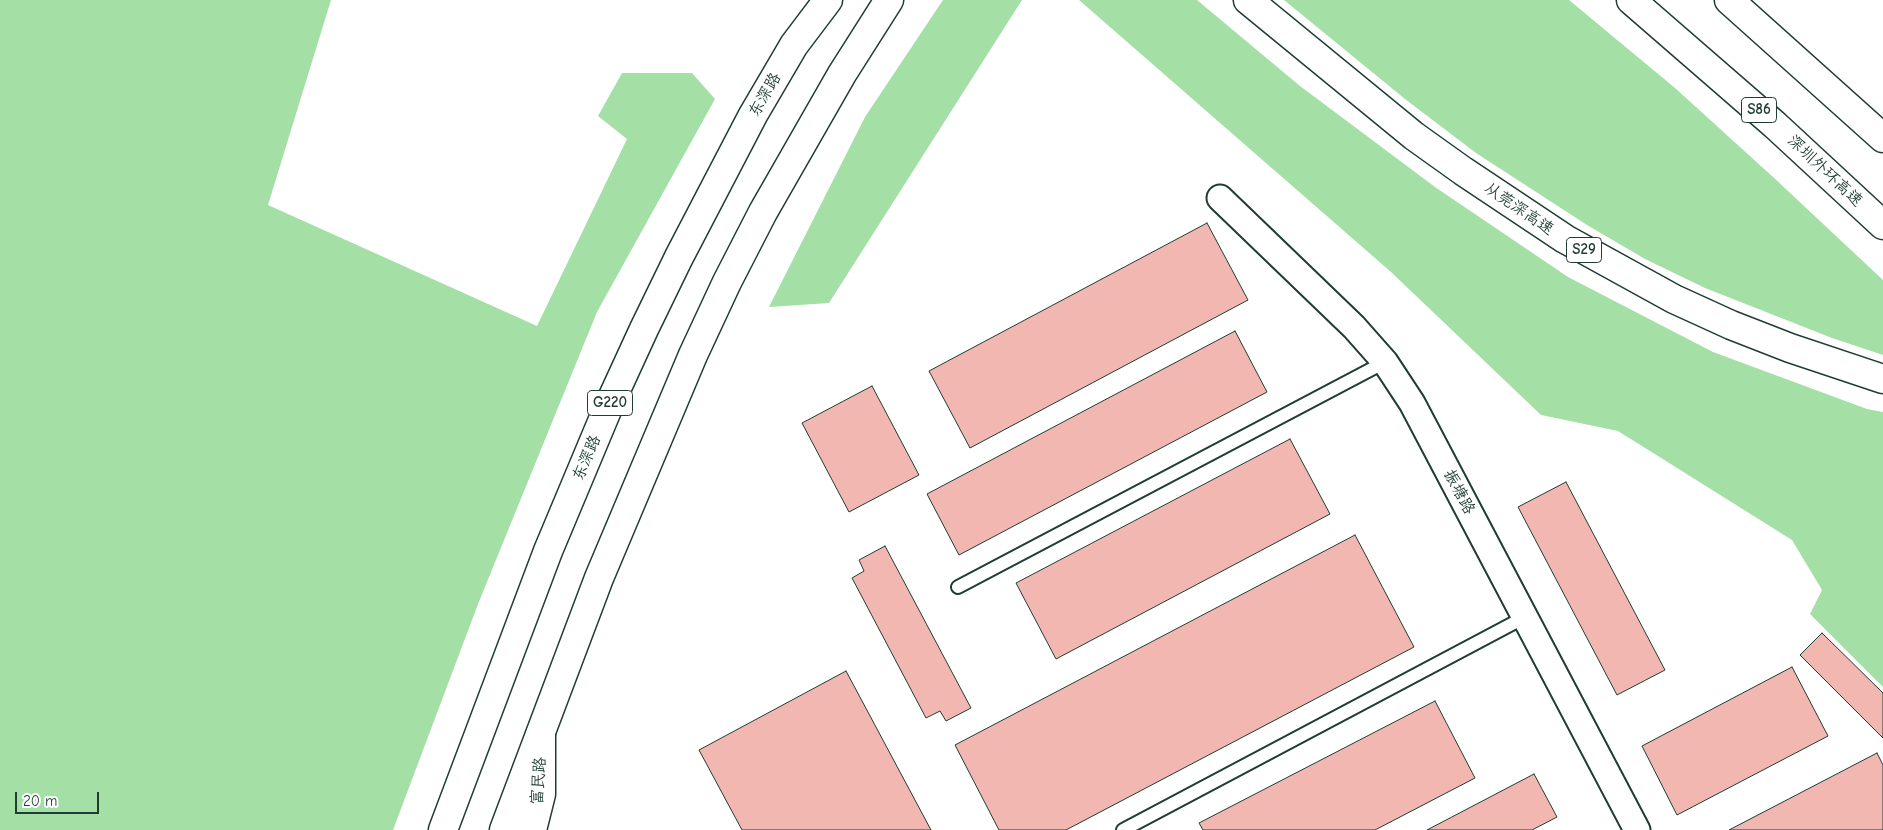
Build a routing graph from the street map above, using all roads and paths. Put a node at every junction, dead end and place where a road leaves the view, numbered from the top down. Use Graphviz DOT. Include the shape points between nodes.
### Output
graph roads {
  1 [pos="828,0"];
  2 [pos="889,0"];
  3 [pos="1248,0"];
  4 [pos="1631,0"];
  5 [pos="1729,0"];
  6 [pos="1883,138"];
  7 [pos="1220,198"];
  8 [pos="1883,225"];
  9 [pos="1385,362"];
  10 [pos="1883,379"];
  11 [pos="958,587"];
  12 [pos="1525,617"];
  13 [pos="541,731"];
  14 [pos="443,830"];
  15 [pos="504,830"];
  16 [pos="532,830"];
  17 [pos="1123,830"];
  18 [pos="1637,830"];
  1 -- 14 [label="main road, 东深路 / G220" via="794,45 754,115 678,257 644,329 548,551"];
  2 -- 13 [label="main road" via="802,143 723,290 660,428 598,578"];
  3 -- 10 [label="main road, 从莞深高速 / S29" via="1414,136 1564,239 1674,299 1731,325"];
  4 -- 8 [label="main road, 深圳外环高速 / S86" via="1747,100"];
  5 -- 6 [label="main road"];
  7 -- 9 [label="street, 振塘路" via="1354,327"];
  9 -- 11 [label="lane"];
  9 -- 12 [label="street, 振塘路" via="1412,403"];
  12 -- 17 [label="lane"];
  12 -- 18 [label="street, 振塘路"];
  13 -- 15 [label="main road"];
  13 -- 16 [label="main road, 富民路" via="541,794"];
}
